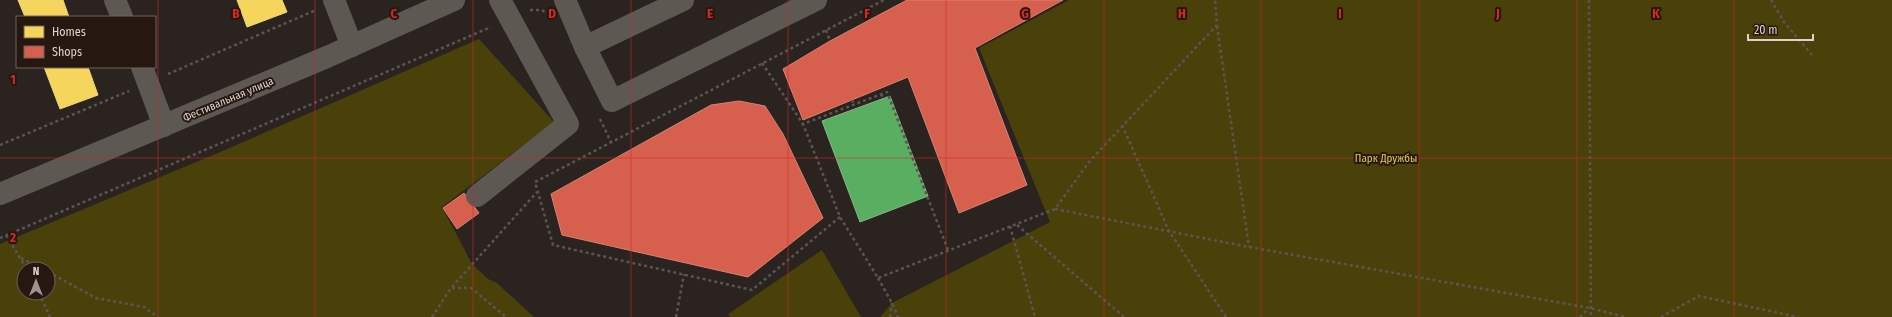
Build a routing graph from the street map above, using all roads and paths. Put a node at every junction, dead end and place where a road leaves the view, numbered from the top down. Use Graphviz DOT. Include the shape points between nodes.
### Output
graph roads {
  1 [pos="115,0"];
  2 [pos="334,0"];
  3 [pos="454,0"];
  4 [pos="565,0"];
  5 [pos="683,0"];
  6 [pos="816,0"];
  7 [pos="884,0"];
  8 [pos="1215,0"];
  9 [pos="1589,0"];
  10 [pos="1771,0"];
  11 [pos="505,9"];
  12 [pos="547,14"];
  13 [pos="122,16"];
  14 [pos="1217,26"];
  15 [pos="826,30"];
  16 [pos="830,41"];
  17 [pos="352,46"];
  18 [pos="585,47"];
  19 [pos="1812,55"];
  20 [pos="762,63"];
  21 [pos="142,68"];
  22 [pos="881,94"];
  23 [pos="883,98"];
  24 [pos="852,100"];
  25 [pos="854,104"];
  26 [pos="597,114"];
  27 [pos="803,124"];
  28 [pos="1122,125"];
  29 [pos="164,126"];
  30 [pos="611,142"];
  31 [pos="538,192"];
  32 [pos="0,194"];
  33 [pos="477,196"];
  34 [pos="1055,209"];
  35 [pos="840,217"];
  36 [pos="1016,224"];
  37 [pos="1010,226"];
  38 [pos="1169,231"];
  39 [pos="6,235"];
  40 [pos="0,238"];
  41 [pos="1249,247"];
  42 [pos="948,250"];
  43 [pos="21,258"];
  44 [pos="23,261"];
  45 [pos="27,261"];
  46 [pos="684,274"];
  47 [pos="56,276"];
  48 [pos="878,278"];
  49 [pos="451,288"];
  50 [pos="43,301"];
  51 [pos="892,303"];
  52 [pos="1590,308"];
  53 [pos="50,317"];
  54 [pos="158,317"];
  55 [pos="432,317"];
  56 [pos="506,317"];
  57 [pos="676,317"];
  58 [pos="890,317"];
  59 [pos="898,317"];
  60 [pos="1035,317"];
  61 [pos="1124,317"];
  62 [pos="1226,317"];
  63 [pos="1580,317"];
  64 [pos="1591,317"];
  65 [pos="1625,317"];
  66 [pos="1661,317"];
  67 [pos="1798,317"];
  1 -- 13 [label="street"];
  2 -- 17 [label="street"];
  3 -- 17 [label="street, Фестивальная улица"];
  4 -- 18 [label="street"];
  5 -- 18 [label="street"];
  6 -- 18 [label="street" via="612,101"];
  7 -- 15 [label="path"];
  8 -- 14 [label="path"];
  9 -- 52 [label="path"];
  10 -- 19 [label="path" via="1784,22"];
  11 -- 12 [label="path" via="542,10"];
  11 -- 33 [label="street" via="568,124"];
  11 -- 39 [label="path"];
  14 -- 28 [label="path"];
  14 -- 41 [label="path"];
  15 -- 16 [label="path"];
  15 -- 20 [label="path"];
  17 -- 29 [label="street, Фестивальная улица"];
  20 -- 27 [label="path"];
  20 -- 30 [label="path"];
  21 -- 29 [label="street"];
  22 -- 23 [label="path"];
  22 -- 25 [label="path"];
  22 -- 42 [label="path" via="887,92"];
  24 -- 25 [label="path"];
  25 -- 27 [label="path"];
  26 -- 30 [label="path"];
  27 -- 35 [label="path"];
  28 -- 34 [label="path" via="1089,162"];
  28 -- 38 [label="path"];
  29 -- 32 [label="street, Фестивальная улица"];
  30 -- 31 [label="path" via="535,182"];
  31 -- 46 [label="path" via="552,245"];
  31 -- 49 [label="path"];
  34 -- 36 [label="path"];
  34 -- 38 [label="path"];
  35 -- 46 [label="path" via="752,290"];
  35 -- 48 [label="path"];
  36 -- 37 [label="path"];
  36 -- 61 [label="path"];
  37 -- 42 [label="path"];
  37 -- 60 [label="path"];
  38 -- 41 [label="path"];
  38 -- 62 [label="path"];
  39 -- 40 [label="path"];
  39 -- 43 [label="path"];
  41 -- 52 [label="path"];
  42 -- 48 [label="path"];
  43 -- 44 [label="path"];
  43 -- 45 [label="path"];
  46 -- 57 [label="path"];
  47 -- 54 [label="path" via="96,298 144,307"];
  48 -- 51 [label="path"];
  49 -- 55 [label="path"];
  49 -- 56 [label="path" via="471,288"];
  50 -- 53 [label="path"];
  51 -- 58 [label="path"];
  51 -- 59 [label="path"];
  52 -- 63 [label="path"];
  52 -- 64 [label="path"];
  52 -- 65 [label="path"];
  66 -- 67 [label="path" via="1699,296"];
}
